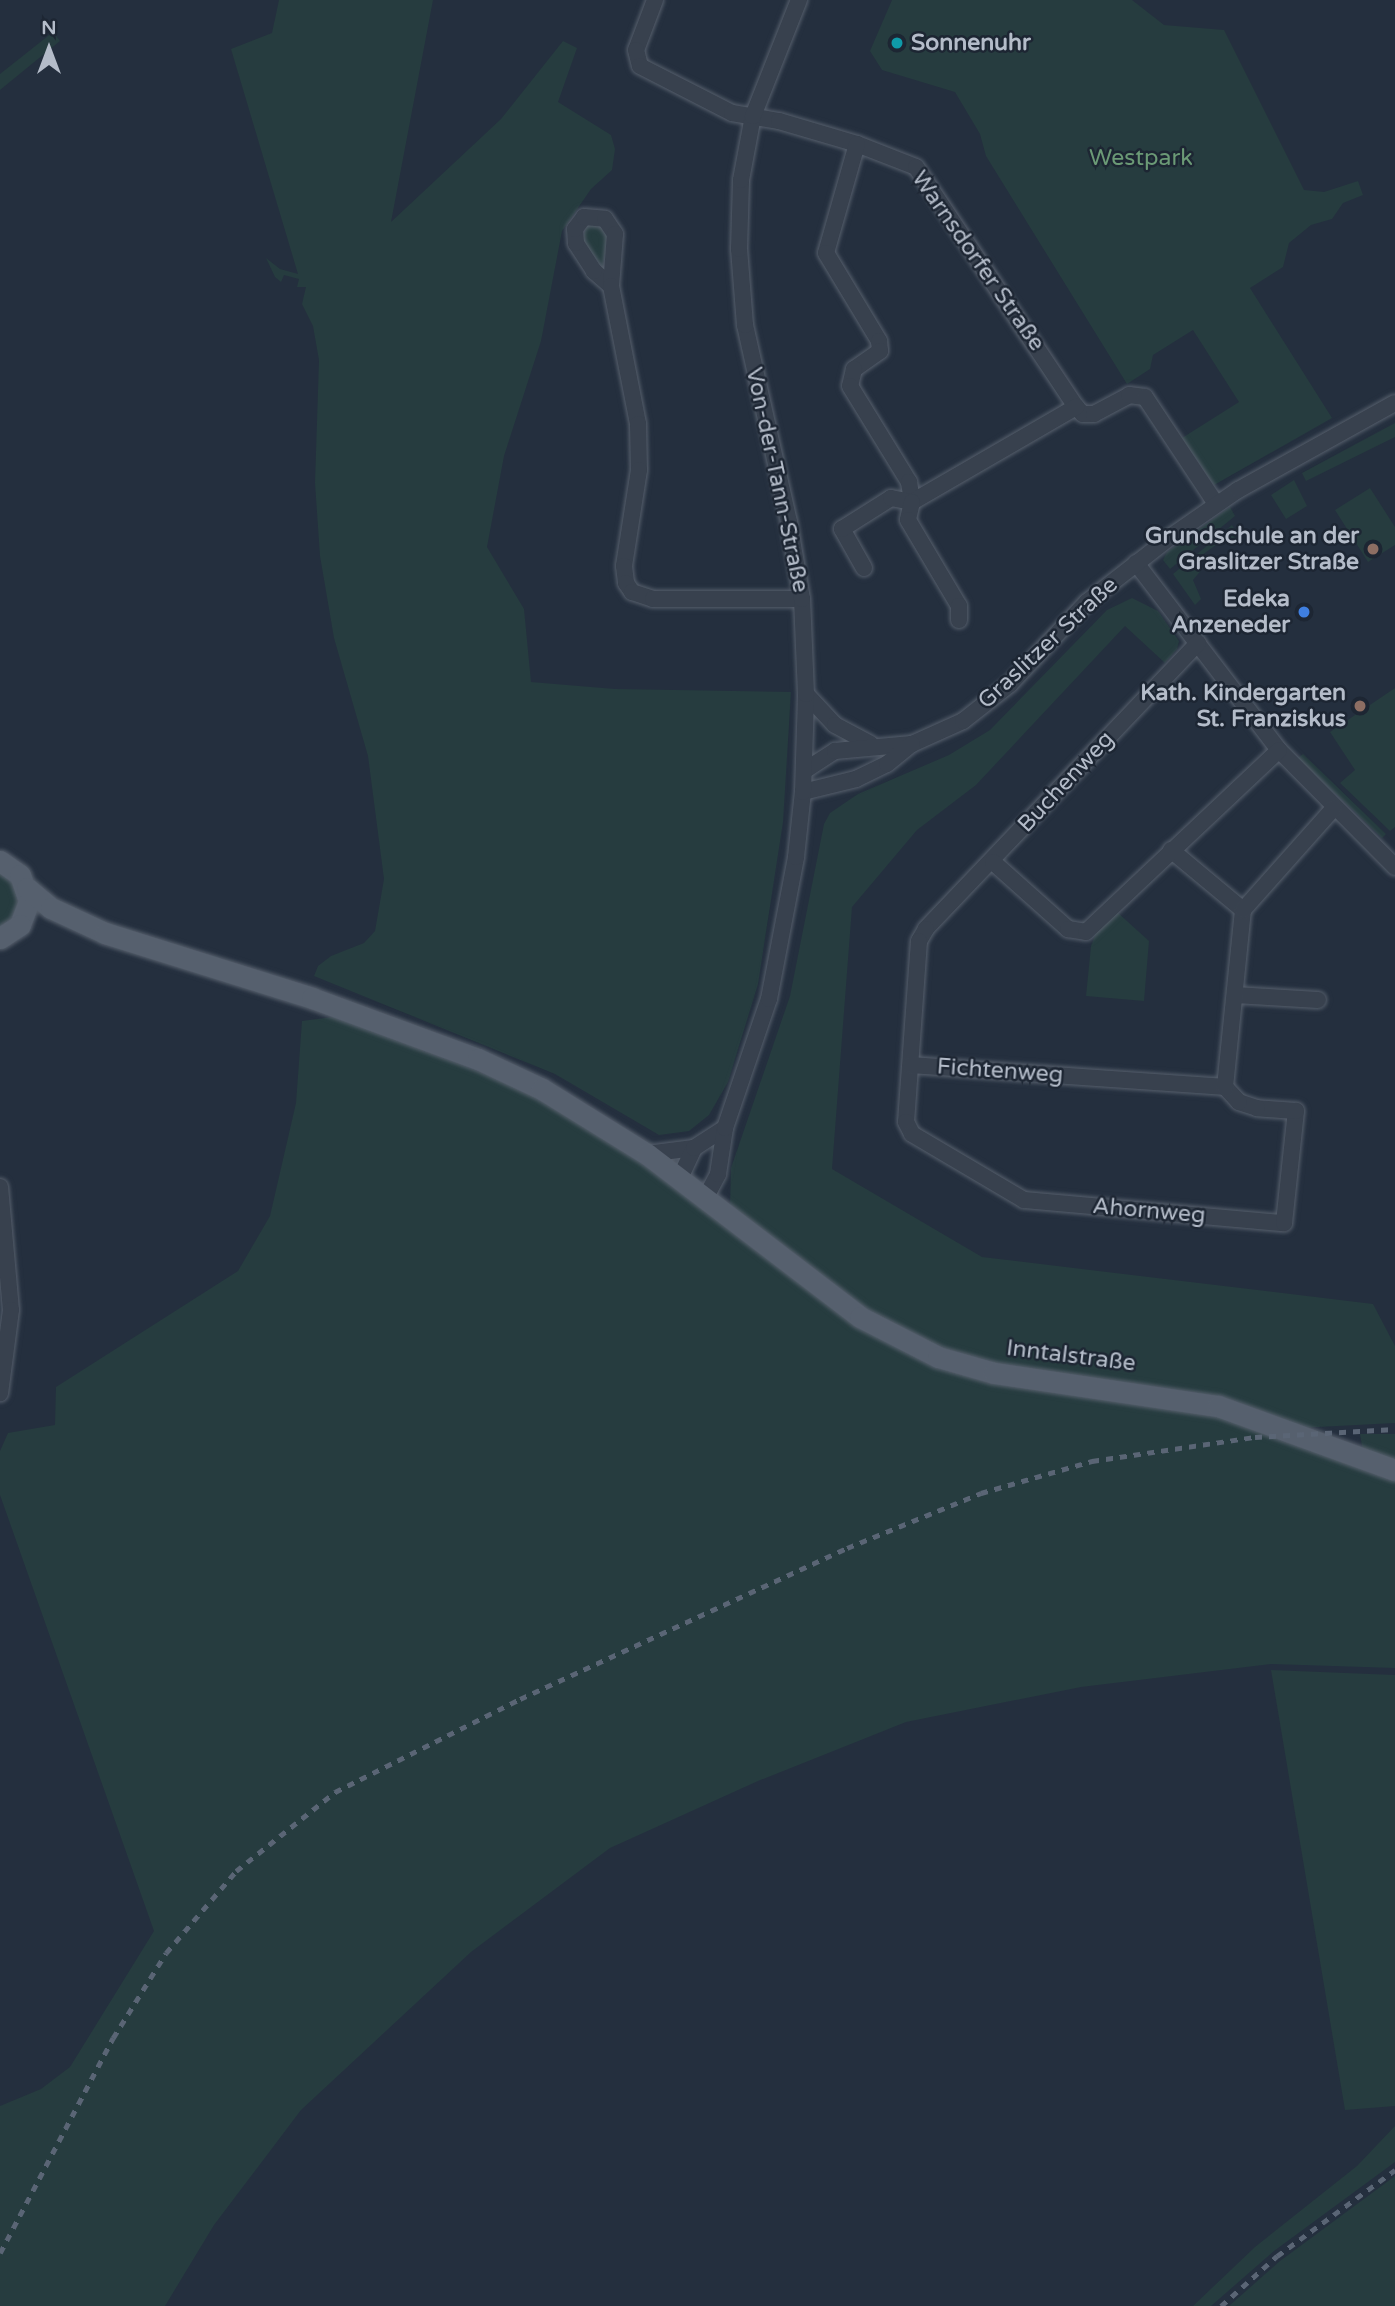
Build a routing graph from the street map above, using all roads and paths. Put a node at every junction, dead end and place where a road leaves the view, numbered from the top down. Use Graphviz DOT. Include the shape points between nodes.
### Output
graph roads {
  1 [pos="655,0"];
  2 [pos="799,0"];
  3 [pos="753,116"];
  4 [pos="857,144"];
  5 [pos="611,286"];
  6 [pos="1395,403"];
  7 [pos="1076,407"];
  8 [pos="912,502"];
  9 [pos="1216,505"];
  10 [pos="1136,563"];
  11 [pos="864,568"];
  12 [pos="802,599"];
  13 [pos="959,620"];
  14 [pos="1198,643"];
  15 [pos="806,694"];
  16 [pos="912,744"];
  17 [pos="872,745"];
  18 [pos="1279,750"];
  19 [pos="804,771"];
  20 [pos="803,792"];
  21 [pos="1334,808"];
  22 [pos="1171,850"];
  23 [pos="0,860"];
  24 [pos="993,862"];
  25 [pos="1395,867"];
  26 [pos="27,888"];
  27 [pos="1243,910"];
  28 [pos="20,925"];
  29 [pos="105,933"];
  30 [pos="0,939"];
  31 [pos="1236,995"];
  32 [pos="1318,1000"];
  33 [pos="911,1065"];
  34 [pos="1225,1087"];
  35 [pos="725,1128"];
  36 [pos="694,1148"];
  37 [pos="647,1154"];
  38 [pos="680,1178"];
  39 [pos="0,1187"];
  40 [pos="706,1197"];
  41 [pos="0,1393"];
  42 [pos="1395,1469"];
  1 -- 3 [label="street, Warnsdorfer Straße" via="635,51 640,66 732,113"];
  2 -- 3 [label="street, Von-der-Tann-Straße"];
  3 -- 4 [label="street, Warnsdorfer Straße"];
  3 -- 12 [label="street, Von-der-Tann-Straße" via="741,180 743,310"];
  4 -- 7 [label="street, Warnsdorfer Straße" via="905,160 924,175"];
  4 -- 8 [label="street" via="826,253 879,341 880,351 854,369 850,386 909,482"];
  5 -- 12 [label="street" via="640,441 624,566 626,583 632,592 653,599"];
  6 -- 9 [label="street, Graslitzer Straße"];
  7 -- 8 [label="street"];
  7 -- 9 [label="street" via="1083,414 1094,414 1129,395 1145,397"];
  8 -- 11 [label="street" via="891,498 842,529"];
  8 -- 13 [label="street" via="908,520 959,606"];
  9 -- 10 [label="street, Graslitzer Straße"];
  10 -- 14 [label="street"];
  10 -- 16 [label="street, Graslitzer Straße" via="1087,602 985,706"];
  12 -- 15 [label="street, Von-der-Tann-Straße"];
  14 -- 18 [label="street"];
  14 -- 24 [label="street, Buchenweg"];
  15 -- 17 [label="street, Graslitzer Straße" via="835,725"];
  15 -- 19 [label="street, Von-der-Tann-Straße"];
  16 -- 17 [label="street, Graslitzer Straße"];
  16 -- 20 [label="street, Graslitzer Straße" via="887,764 856,779"];
  17 -- 19 [label="street, Graslitzer Straße" via="835,751"];
  18 -- 21 [label="street"];
  18 -- 22 [label="street"];
  19 -- 20 [label="street, Von-der-Tann-Straße"];
  20 -- 35 [label="street, Von-der-Tann-Straße" via="796,857 769,999"];
  21 -- 25 [label="street"];
  21 -- 27 [label="street"];
  22 -- 24 [label="street" via="1094,926 1079,933 1068,929"];
  22 -- 27 [label="street"];
  23 -- 26 [label="main road" via="20,874"];
  24 -- 33 [label="street, Fichtenweg" via="919,941"];
  26 -- 28 [label="main road" via="29,901"];
  26 -- 29 [label="main road" via="51,908"];
  27 -- 31 [label="street"];
  28 -- 29 [label="main road" via="48,922"];
  28 -- 30 [label="main road"];
  29 -- 37 [label="main road, Inntalstraße" via="312,998 478,1059 542,1089"];
  31 -- 32 [label="street"];
  31 -- 34 [label="street"];
  33 -- 34 [label="street, Fichtenweg"];
  33 -- 34 [label="street, Ahornweg" via="908,1129 1008,1195 1284,1223 1296,1111 1256,1108 1239,1102"];
  35 -- 36 [label="street"];
  35 -- 40 [label="street, Von-der-Tann-Straße" via="718,1174"];
  36 -- 37 [label="street"];
  36 -- 38 [label="street"];
  37 -- 38 [label="main road, Inntalstraße"];
  38 -- 40 [label="main road, Inntalstraße"];
  39 -- 41 [label="street" via="11,1310"];
  40 -- 42 [label="main road, Inntalstraße" via="860,1317 938,1357 994,1373 1218,1406"];
}
